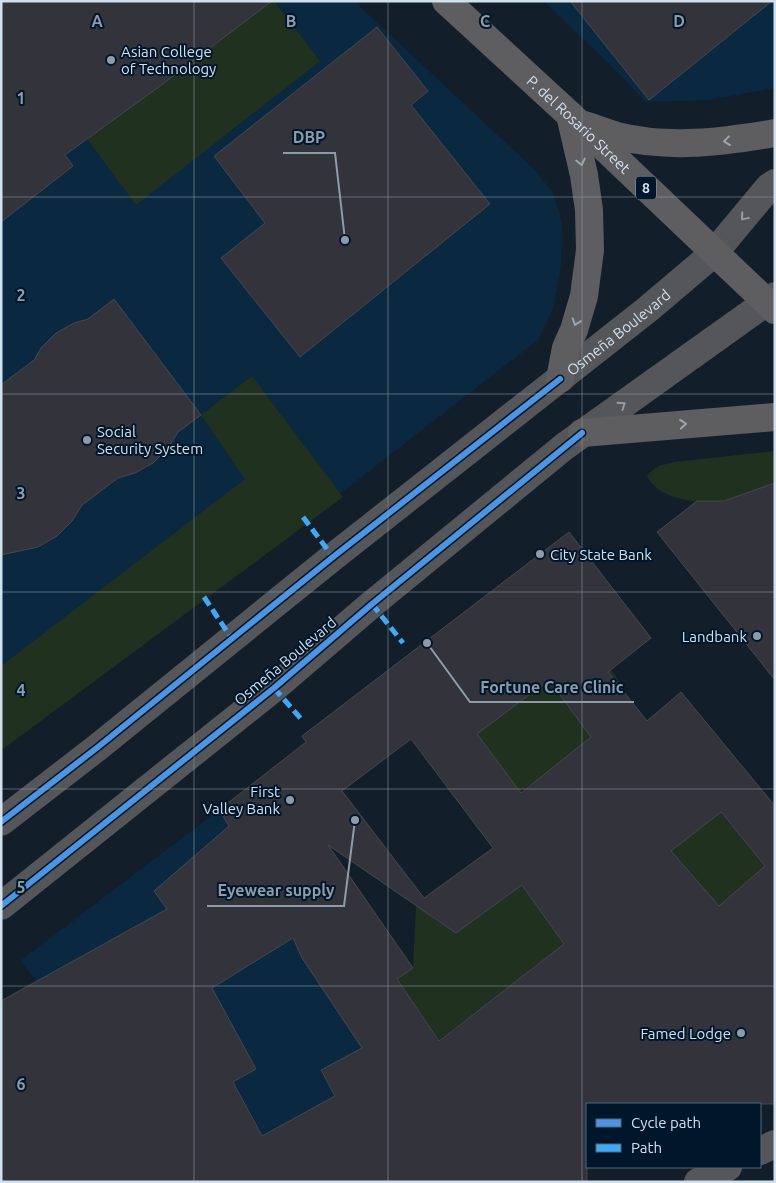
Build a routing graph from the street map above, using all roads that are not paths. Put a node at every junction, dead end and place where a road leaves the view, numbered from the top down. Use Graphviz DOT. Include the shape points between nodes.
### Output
graph roads {
  1 [pos="446,1"];
  2 [pos="574,119"];
  3 [pos="775,133"];
  4 [pos="775,182"];
  5 [pos="714,253"];
  6 [pos="772,303"];
  7 [pos="560,379"];
  8 [pos="775,417"];
  9 [pos="582,433"];
  10 [pos="1,822"];
  11 [pos="1,906"];
  12 [pos="775,1144"];
  13 [pos="761,1151"];
  14 [pos="726,1168"];
  15 [pos="698,1182"];
  1 -- 2 [label="main road, P. del Rosario Street / 8"];
  3 -- 2 [label="main road, one-way" via="718,142 672,144 616,136"];
  2 -- 5 [label="main road, P. del Rosario Street / 8"];
  2 -- 7 [label="main road, one-way" via="589,210 590,250 584,296 566,348"];
  4 -- 5 [label="main road, Osmeña Boulevard, one-way"];
  5 -- 6 [label="main road, P. del Rosario Street / 8"];
  5 -- 7 [label="main road, Osmeña Boulevard"];
  9 -- 6 [label="main road, Osmeña Boulevard, one-way"];
  7 -- 10 [label="main road, Osmeña Boulevard"];
  9 -- 8 [label="main road, one-way"];
  9 -- 11 [label="main road, Osmeña Boulevard" via="274,688"];
  12 -- 13 [label="main road"];
  14 -- 15 [label="main road"];
}
